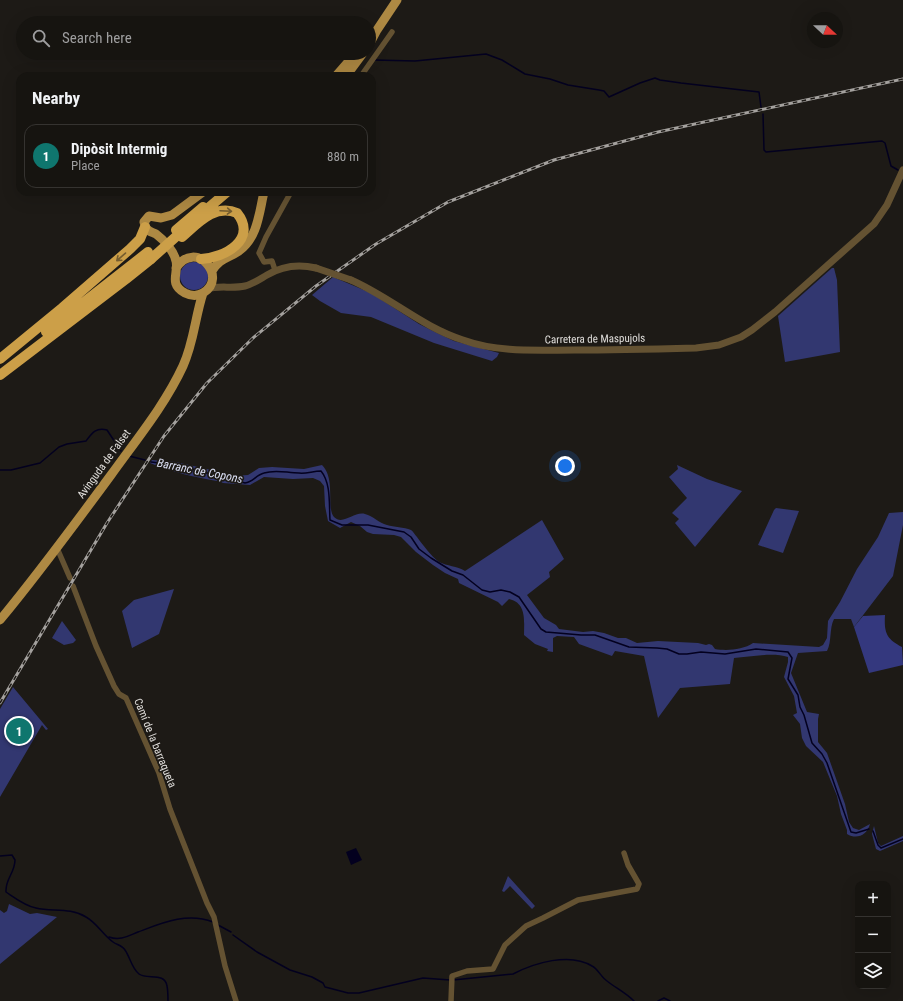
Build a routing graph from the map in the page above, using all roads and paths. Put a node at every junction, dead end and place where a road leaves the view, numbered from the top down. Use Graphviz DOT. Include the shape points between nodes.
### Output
graph roads {
  1 [pos="397,0"];
  2 [pos="376,31"];
  3 [pos="376,35"];
  4 [pos="376,55"];
  5 [pos="350,60"];
  6 [pos="355,60"];
  7 [pos="359,60"];
  8 [pos="372,60"];
  9 [pos="339,72"];
  10 [pos="345,72"];
  11 [pos="349,72"];
  12 [pos="364,72"];
  13 [pos="903,170"];
  14 [pos="198,196"];
  15 [pos="217,196"];
  16 [pos="222,196"];
  17 [pos="263,196"];
  18 [pos="289,196"];
  19 [pos="157,218"];
  20 [pos="152,229"];
  21 [pos="179,233"];
  22 [pos="150,255"];
  23 [pos="189,258"];
  24 [pos="202,259"];
  25 [pos="176,268"];
  26 [pos="275,270"];
  27 [pos="212,273"];
  28 [pos="234,288"];
  29 [pos="205,291"];
  30 [pos="190,295"];
  31 [pos="198,308"];
  32 [pos="29,350"];
  33 [pos="0,359"];
  34 [pos="0,366"];
  35 [pos="0,375"];
  36 [pos="57,548"];
  37 [pos="70,578"];
  38 [pos="73,586"];
  39 [pos="0,620"];
  40 [pos="624,853"];
  41 [pos="236,1001"];
  42 [pos="451,1001"];
  1 -- 2 [label="main road"];
  3 -- 4 [label="street" via="392,32"];
  5 -- 9 [label="main road"];
  6 -- 10 [label="main road"];
  7 -- 11 [label="main road"];
  8 -- 12 [label="street"];
  13 -- 26 [label="street, Carretera de Maspujols, bridge" via="884,210 868,229 765,321 741,338 719,346 537,350 488,347 434,328 351,280 316,268 298,266"];
  14 -- 19 [label="main road" via="172,215"];
  15 -- 21 [label="highway"];
  16 -- 21 [label="highway"];
  17 -- 27 [label="main road" via="257,226 250,239 239,250 220,261"];
  18 -- 26 [label="street" via="259,254 264,262 272,261"];
  19 -- 20 [label="main road" via="160,224"];
  19 -- 20 [label="main road" via="148,217 144,222"];
  20 -- 23 [label="main road" via="161,234 176,252"];
  20 -- 25 [label="main road" via="174,253"];
  20 -- 33 [label="highway, one-way"];
  21 -- 22 [label="highway"];
  21 -- 24 [label="highway, one-way" via="215,212 228,210 236,213 243,226 243,235 239,243 218,256"];
  22 -- 32 [label="highway"];
  22 -- 32 [label="highway" via="138,270"];
  23 -- 24 [label="main road"];
  23 -- 25 [label="main road" via="183,260"];
  24 -- 27 [label="main road" via="207,262"];
  25 -- 30 [label="main road" via="176,284"];
  26 -- 28 [label="street, Carretera de Maspujols" via="253,284"];
  27 -- 28 [label="street" via="221,283"];
  27 -- 29 [label="main road" via="211,282"];
  28 -- 29 [label="street, Carretera de Maspujols" via="213,287"];
  29 -- 30 [label="main road"];
  29 -- 31 [label="main road, Avinguda de Falset"];
  30 -- 31 [label="main road"];
  31 -- 36 [label="main road, Avinguda de Falset" via="189,352 174,382 140,434"];
  32 -- 34 [label="highway"];
  32 -- 35 [label="highway"];
  36 -- 37 [label="street"];
  36 -- 39 [label="main road, Avinguda de Falset"];
  38 -- 41 [label="street, Camí de la barraqueta" via="114,686 119,694 126,698 133,711 159,773 170,809 214,917"];
  40 -- 42 [label="street" via="639,884 637,889 578,900 526,926 506,945 492,969 467,971 452,976"];
}
